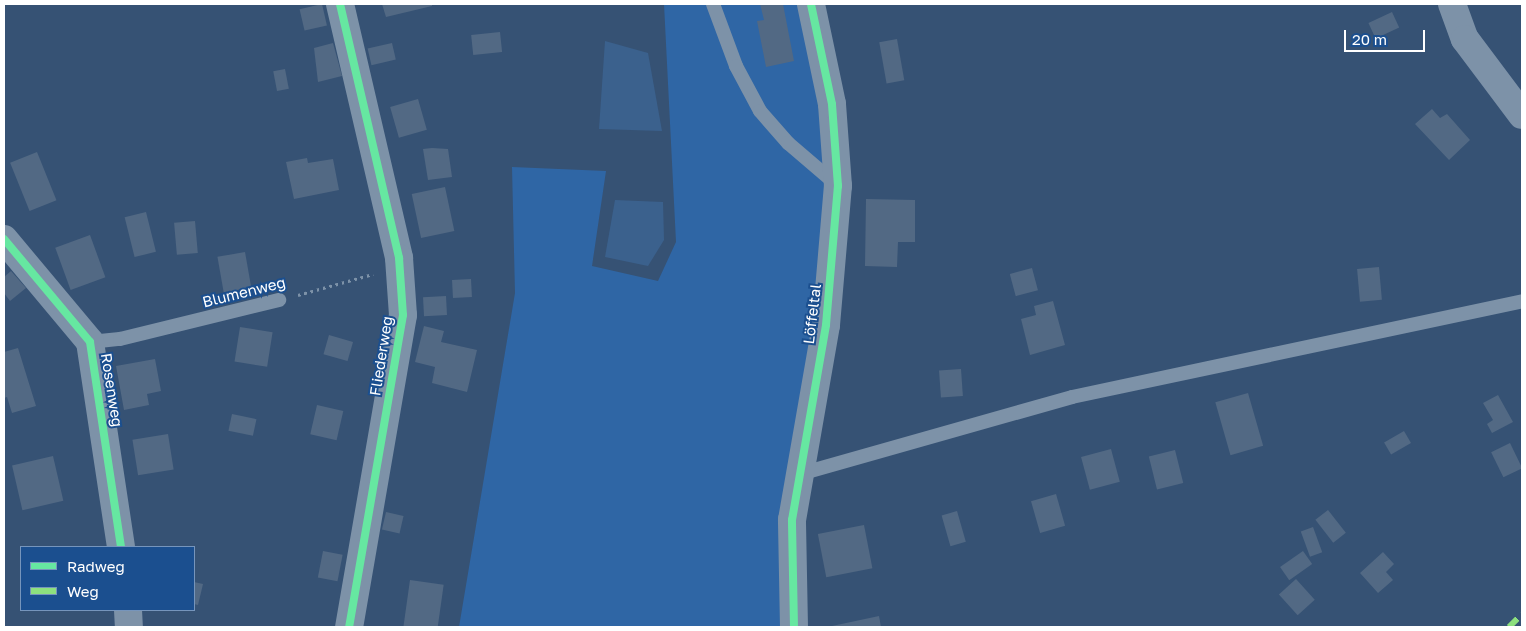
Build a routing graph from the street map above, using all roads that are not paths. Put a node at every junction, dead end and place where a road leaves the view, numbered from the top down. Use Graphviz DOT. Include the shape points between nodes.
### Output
graph roads {
  1 [pos="340,4"];
  2 [pos="713,4"];
  3 [pos="1452,4"];
  4 [pos="816,11"];
  5 [pos="1522,115"];
  6 [pos="838,186"];
  7 [pos="4,238"];
  8 [pos="279,300"];
  9 [pos="1522,301"];
  10 [pos="90,342"];
  11 [pos="800,474"];
  12 [pos="121,546"];
  13 [pos="128,611"];
  14 [pos="130,627"];
  15 [pos="349,627"];
  16 [pos="794,627"];
  1 -- 15 [label="street, Fliederweg" via="399,258 403,315"];
  2 -- 6 [label="lane" via="736,66 760,110 788,143"];
  3 -- 5 [label="street" via="1464,38"];
  4 -- 6 [label="street, Löffeltal" via="832,104"];
  6 -- 11 [label="street, Löffeltal" via="826,325"];
  7 -- 10 [label="street, Rosenweg"];
  8 -- 10 [label="lane, Blumenweg"];
  9 -- 11 [label="lane" via="1072,397"];
  10 -- 12 [label="street, Rosenweg"];
  11 -- 16 [label="street, Löffeltal" via="792,520"];
  13 -- 14 [label="street"];
}
